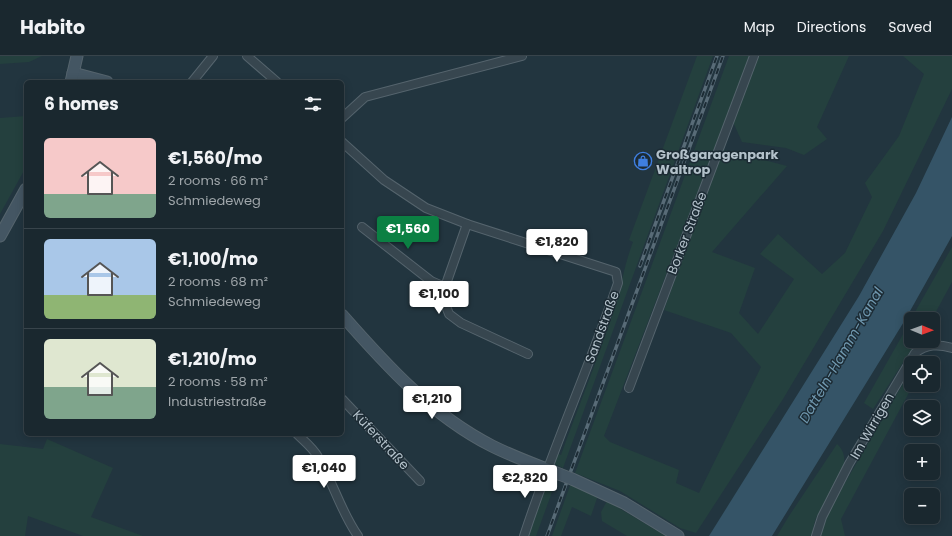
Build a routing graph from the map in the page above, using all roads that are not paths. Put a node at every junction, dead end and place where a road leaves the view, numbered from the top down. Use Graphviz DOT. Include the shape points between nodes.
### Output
graph roads {
  1 [pos="76,56"];
  2 [pos="212,56"];
  3 [pos="247,56"];
  4 [pos="522,56"];
  5 [pos="754,56"];
  6 [pos="72,78"];
  7 [pos="90,80"];
  8 [pos="194,80"];
  9 [pos="275,80"];
  10 [pos="344,116"];
  11 [pos="344,144"];
  12 [pos="24,192"];
  13 [pos="466,224"];
  14 [pos="362,227"];
  15 [pos="0,236"];
  16 [pos="445,287"];
  17 [pos="344,317"];
  18 [pos="952,348"];
  19 [pos="528,354"];
  20 [pos="629,388"];
  21 [pos="344,401"];
  22 [pos="299,436"];
  23 [pos="546,469"];
  24 [pos="420,481"];
  25 [pos="358,536"];
  26 [pos="524,536"];
  27 [pos="678,536"];
  28 [pos="816,536"];
  1 -- 6 [label="main road"];
  2 -- 8 [label="street"];
  3 -- 9 [label="street"];
  4 -- 10 [label="street" via="365,97"];
  5 -- 20 [label="street, Borker Straße"];
  6 -- 7 [label="main road"];
  11 -- 13 [label="street, Sandstraße" via="384,180 426,208"];
  12 -- 15 [label="main road"];
  13 -- 16 [label="street"];
  13 -- 23 [label="street, Sandstraße" via="613,270 618,277 594,351"];
  14 -- 16 [label="street" via="431,281"];
  16 -- 19 [label="street" via="444,301 449,314 461,323"];
  17 -- 23 [label="main road" via="386,364 422,398 492,446"];
  18 -- 28 [label="street, Im Wirrigen" via="933,345 915,353 849,464 822,517"];
  21 -- 24 [label="street, Küferstraße"];
  22 -- 25 [label="street" via="317,455"];
  23 -- 26 [label="street, Sandstraße"];
  23 -- 27 [label="main road, bridge" via="624,503"];
}
